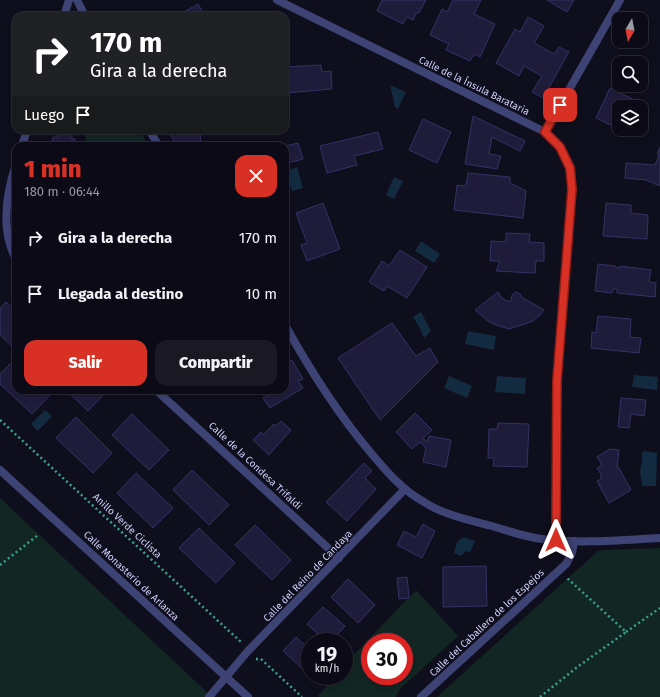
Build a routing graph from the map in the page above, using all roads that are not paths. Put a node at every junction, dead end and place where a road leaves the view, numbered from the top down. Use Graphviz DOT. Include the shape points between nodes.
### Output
graph roads {
  1 [pos="69,0"];
  2 [pos="77,0"];
  3 [pos="277,0"];
  4 [pos="620,0"];
  5 [pos="65,12"];
  6 [pos="84,12"];
  7 [pos="545,132"];
  8 [pos="12,178"];
  9 [pos="12,254"];
  10 [pos="289,332"];
  11 [pos="160,394"];
  12 [pos="0,470"];
  13 [pos="405,489"];
  14 [pos="660,538"];
  15 [pos="556,540"];
  16 [pos="574,541"];
  17 [pos="339,558"];
  18 [pos="226,677"];
  19 [pos="209,697"];
  20 [pos="248,697"];
  21 [pos="421,697"];
  1 -- 5 [label="street"];
  2 -- 6 [label="street"];
  3 -- 7 [label="street, Calle de la Ínsula Barataria"];
  4 -- 7 [label="street"];
  7 -- 15 [label="street, Calle de la Ínsula Barataria" via="560,147 570,168 572,189 557,380"];
  8 -- 9 [label="street" via="2,221 5,239"];
  10 -- 13 [label="street" via="331,402 377,461"];
  11 -- 17 [label="street, Calle de la Condesa Trifaldi"];
  12 -- 18 [label="street, Calle Monasterio de Arlanza"];
  13 -- 15 [label="street" via="423,502 444,512 528,537"];
  13 -- 17 [label="street, Calle del Reino de Candaya"];
  14 -- 16 [label="street"];
  15 -- 16 [label="street"];
  16 -- 21 [label="street, Calle del Caballero de los Espejos" via="572,553 566,564"];
  17 -- 18 [label="street, Calle del Reino de Candaya"];
  18 -- 19 [label="street, Calle del Reino de Candaya"];
  18 -- 20 [label="street, Calle Monasterio de Arlanza"];
}
